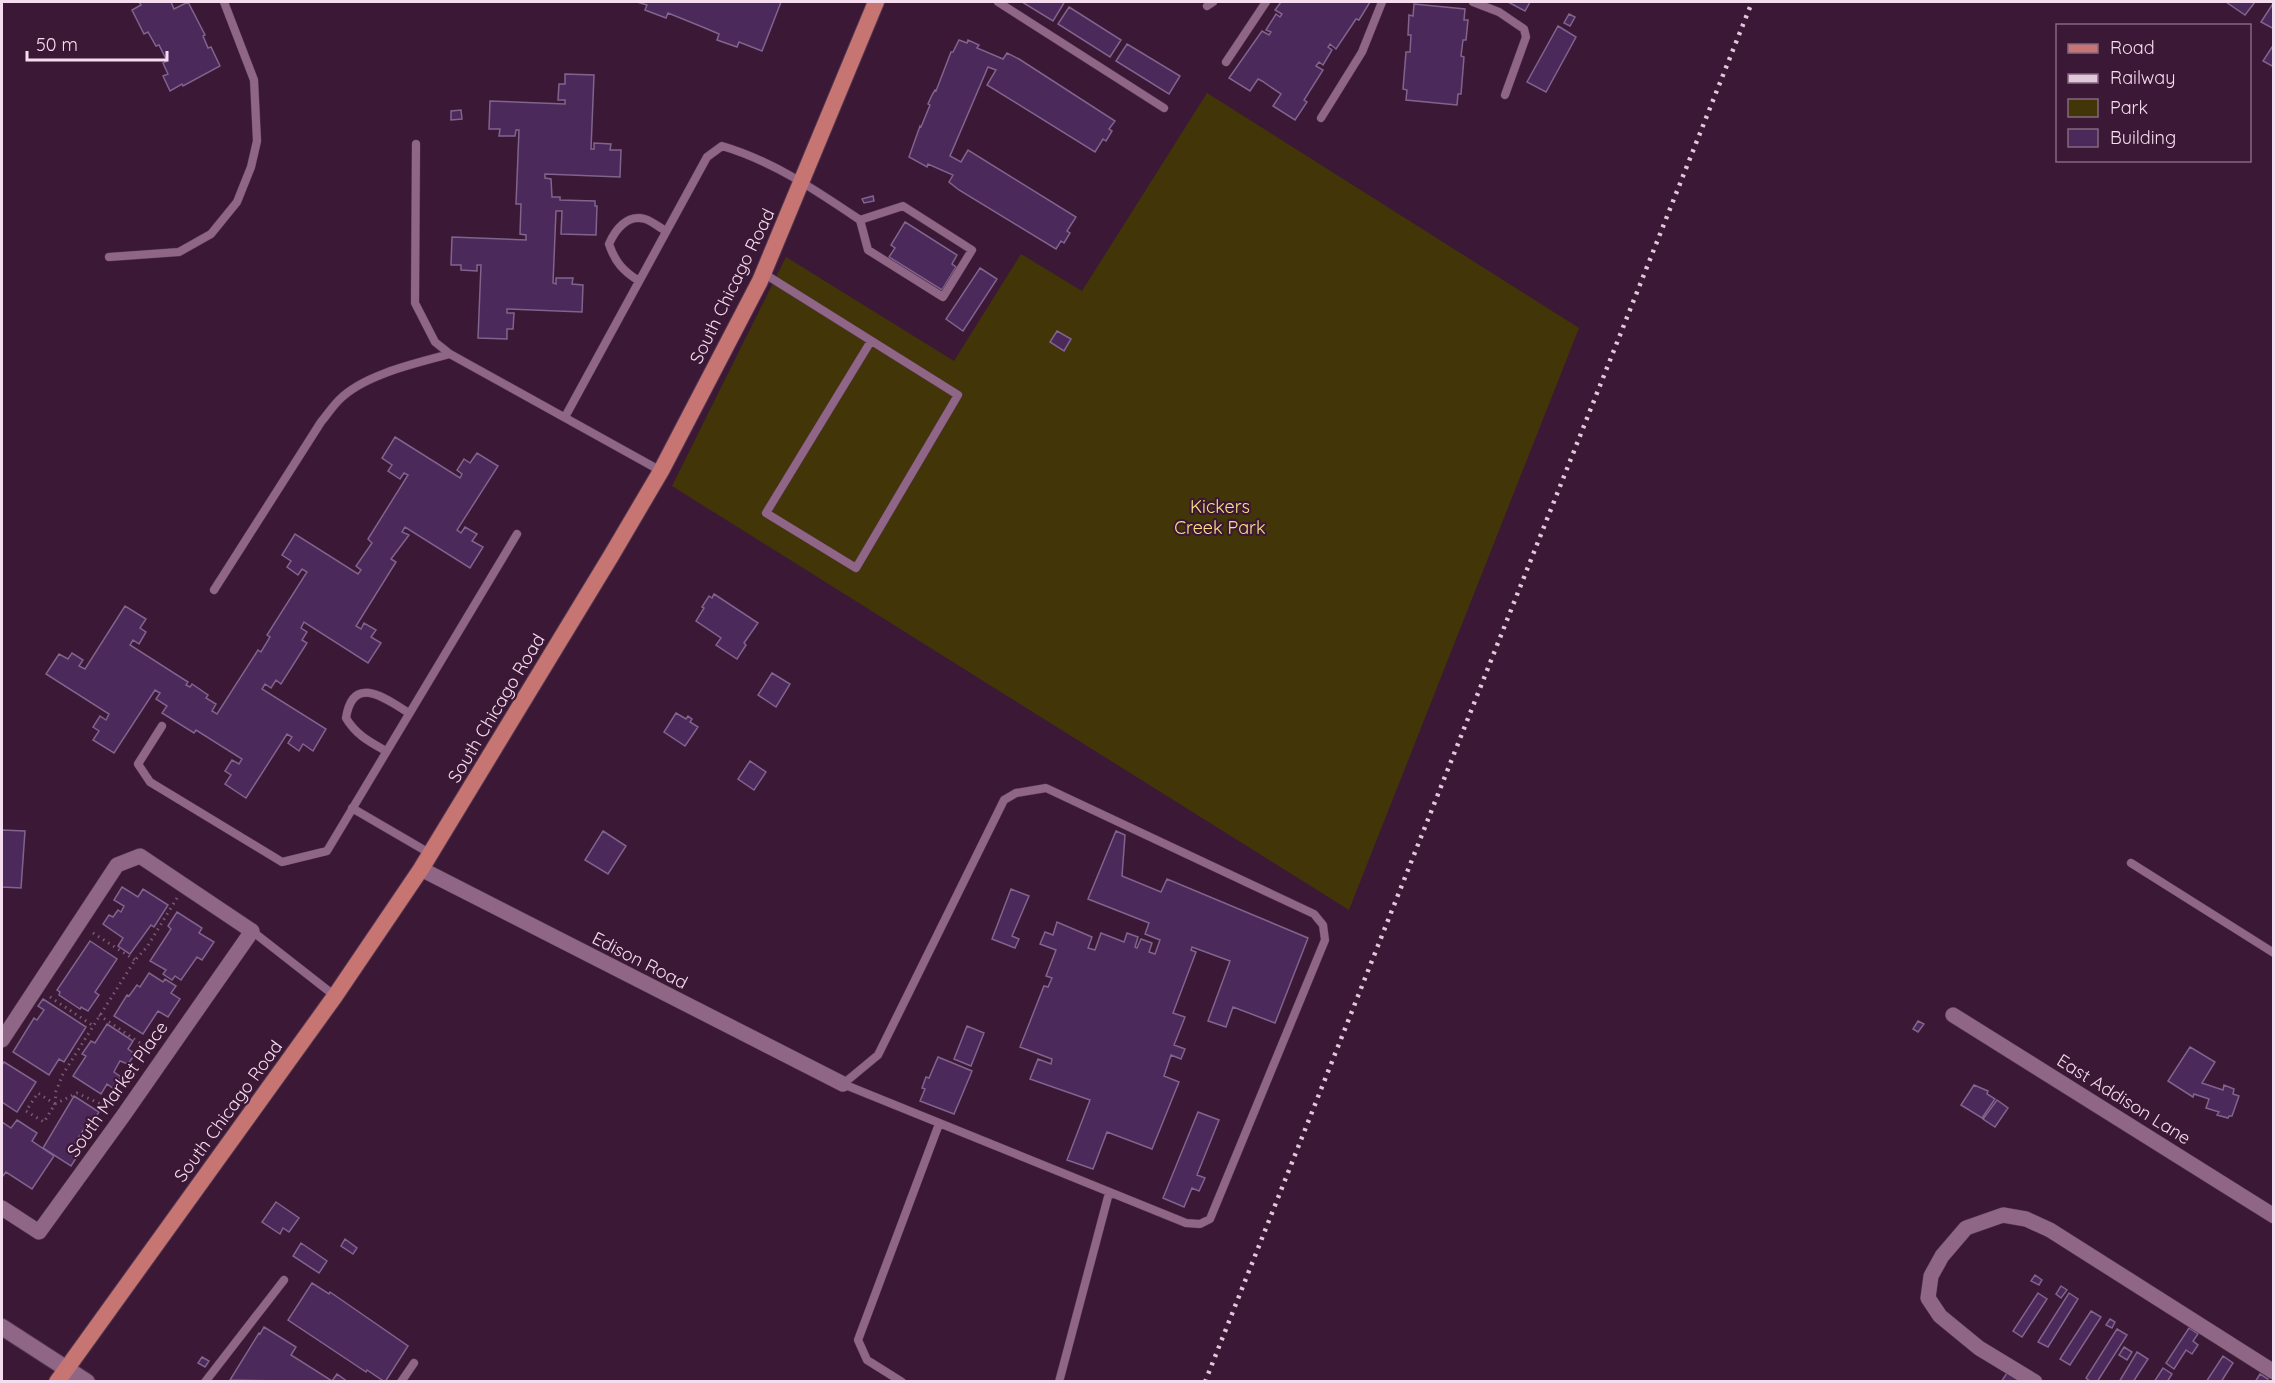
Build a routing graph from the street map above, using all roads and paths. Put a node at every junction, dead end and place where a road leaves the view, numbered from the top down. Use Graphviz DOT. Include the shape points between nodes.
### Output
graph roads {
  1 [pos="224,2"];
  2 [pos="876,2"];
  3 [pos="998,2"];
  4 [pos="1266,2"];
  5 [pos="1382,2"];
  6 [pos="1473,2"];
  7 [pos="1226,62"];
  8 [pos="1505,95"];
  9 [pos="1164,108"];
  10 [pos="1321,118"];
  11 [pos="416,144"];
  12 [pos="802,180"];
  13 [pos="860,220"];
  14 [pos="666,231"];
  15 [pos="109,257"];
  16 [pos="763,273"];
  17 [pos="639,281"];
  18 [pos="872,341"];
  19 [pos="450,354"];
  20 [pos="565,417"];
  21 [pos="661,471"];
  22 [pos="517,534"];
  23 [pos="214,590"];
  24 [pos="409,713"];
  25 [pos="162,726"];
  26 [pos="386,751"];
  27 [pos="352,808"];
  28 [pos="431,854"];
  29 [pos="2131,863"];
  30 [pos="421,869"];
  31 [pos="185,886"];
  32 [pos="78,924"];
  33 [pos="252,931"];
  34 [pos="2274,953"];
  35 [pos="135,960"];
  36 [pos="334,996"];
  37 [pos="55,1001"];
  38 [pos="99,1015"];
  39 [pos="1953,1015"];
  40 [pos="93,1026"];
  41 [pos="2,1040"];
  42 [pos="163,1059"];
  43 [pos="843,1084"];
  44 [pos="56,1104"];
  45 [pos="123,1116"];
  46 [pos="939,1124"];
  47 [pos="1109,1193"];
  48 [pos="2,1208"];
  49 [pos="2274,1216"];
  50 [pos="284,1280"];
  51 [pos="2,1327"];
  52 [pos="414,1363"];
  53 [pos="2274,1372"];
  54 [pos="61,1375"];
  55 [pos="87,1382"];
  56 [pos="205,1382"];
  57 [pos="401,1382"];
  58 [pos="902,1382"];
  59 [pos="1059,1382"];
  60 [pos="2035,1382"];
  1 -- 15 [label="lane" via="254,80 257,141 237,202 211,234 179,252"];
  2 -- 12 [label="main road, South Chicago Road"];
  3 -- 9 [label="lane"];
  4 -- 7 [label="lane"];
  5 -- 10 [label="lane" via="1362,52"];
  6 -- 8 [label="lane" via="1499,12 1524,29 1526,37"];
  11 -- 19 [label="lane" via="415,303 435,342"];
  12 -- 13 [label="lane"];
  12 -- 14 [label="lane" via="722,146 707,157"];
  12 -- 16 [label="main road, South Chicago Road"];
  13 -- 13 [label="lane" via="903,206 972,250 943,297 868,250"];
  14 -- 17 [label="lane"];
  14 -- 17 [label="lane" via="644,219 629,220 614,231 609,244 614,260"];
  16 -- 18 [label="lane"];
  16 -- 21 [label="main road, South Chicago Road"];
  17 -- 20 [label="lane"];
  18 -- 18 [label="lane" via="958,395 856,568 766,513"];
  19 -- 20 [label="lane"];
  19 -- 23 [label="lane" via="365,382 340,399 315,431"];
  20 -- 21 [label="lane"];
  21 -- 28 [label="main road, South Chicago Road"];
  22 -- 24 [label="lane"];
  24 -- 26 [label="lane"];
  24 -- 26 [label="lane" via="375,693 354,698 348,707 346,718 352,728"];
  25 -- 27 [label="lane" via="138,764 150,782 282,862 327,851"];
  26 -- 27 [label="lane"];
  27 -- 28 [label="lane"];
  28 -- 30 [label="main road, South Chicago Road"];
  29 -- 34 [label="lane"];
  30 -- 36 [label="main road, South Chicago Road"];
  30 -- 43 [label="street, Edison Road"];
  31 -- 32 [label="street" via="140,856 117,865"];
  31 -- 33 [label="street"];
  31 -- 35 [label="path"];
  32 -- 35 [label="path"];
  32 -- 41 [label="street"];
  33 -- 36 [label="lane"];
  33 -- 42 [label="street, South Market Place"];
  35 -- 38 [label="path"];
  36 -- 54 [label="main road, South Chicago Road"];
  37 -- 40 [label="path"];
  38 -- 40 [label="path"];
  38 -- 42 [label="path"];
  39 -- 49 [label="street, East Addison Lane"];
  40 -- 44 [label="path" via="63,1074"];
  42 -- 45 [label="street, South Market Place"];
  43 -- 46 [label="lane"];
  43 -- 47 [label="lane" via="878,1055 1004,800 1016,793 1046,788 1314,914 1323,926 1325,940 1210,1219 1200,1224 1186,1223"];
  44 -- 44 [label="path" via="38,1093 26,1111 44,1122"];
  44 -- 45 [label="path" via="77,1093"];
  45 -- 48 [label="street, South Market Place" via="39,1232"];
  46 -- 47 [label="lane"];
  46 -- 58 [label="lane" via="858,1340 867,1360"];
  47 -- 59 [label="lane"];
  50 -- 56 [label="lane"];
  51 -- 54 [label="street"];
  52 -- 57 [label="lane"];
  53 -- 60 [label="street" via="2050,1230 2026,1219 2003,1215 1966,1228 1931,1276 1928,1298 1940,1316 1979,1348"];
  54 -- 55 [label="street"];
}
